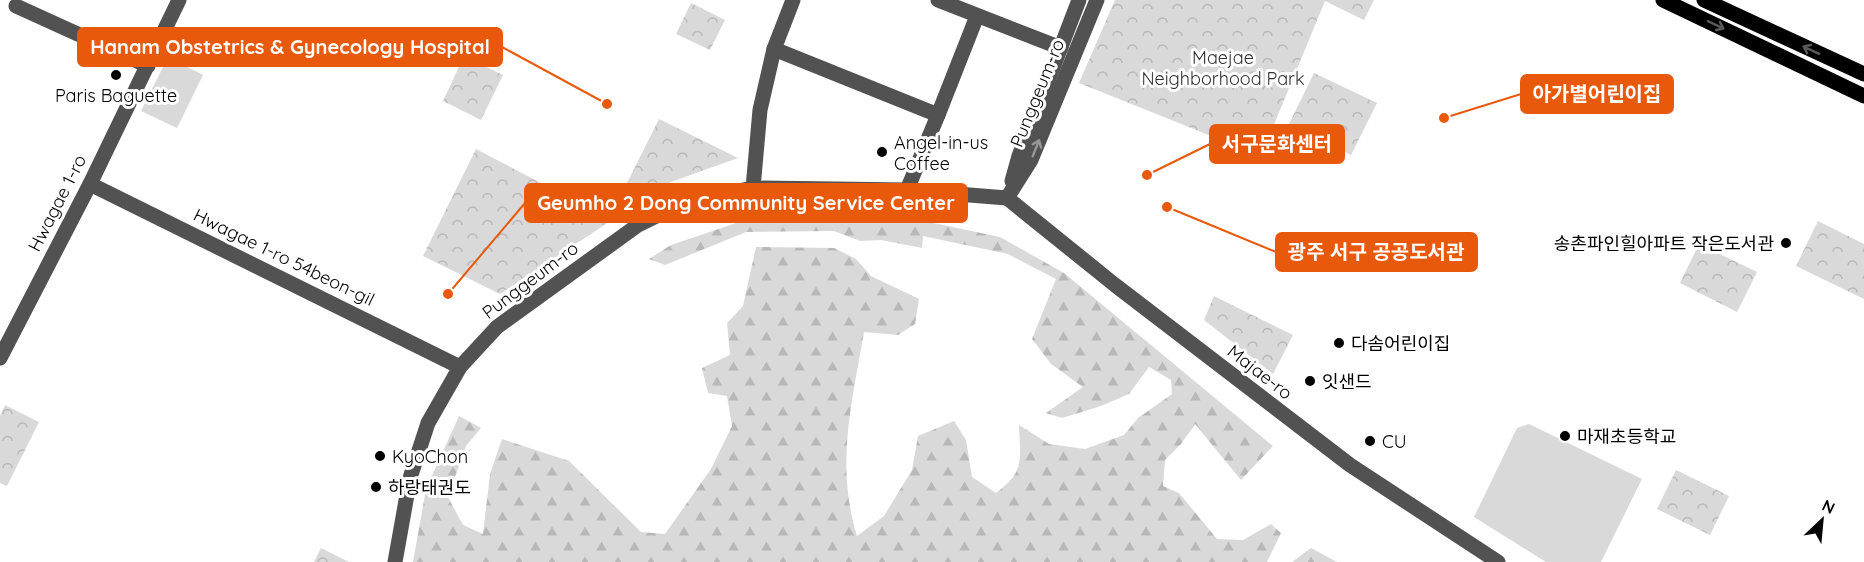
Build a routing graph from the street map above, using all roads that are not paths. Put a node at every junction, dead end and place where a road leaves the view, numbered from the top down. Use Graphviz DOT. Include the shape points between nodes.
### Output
graph roads {
  1 [pos="179,0"];
  2 [pos="793,0"];
  3 [pos="938,0"];
  4 [pos="1079,0"];
  5 [pos="1097,0"];
  6 [pos="1663,0"];
  7 [pos="1704,0"];
  8 [pos="16,6"];
  9 [pos="977,16"];
  10 [pos="1061,48"];
  11 [pos="774,49"];
  12 [pos="148,66"];
  13 [pos="1864,74"];
  14 [pos="1864,96"];
  15 [pos="938,115"];
  16 [pos="90,183"];
  17 [pos="753,188"];
  18 [pos="907,190"];
  19 [pos="1007,198"];
  20 [pos="0,358"];
  21 [pos="460,367"];
  22 [pos="395,562"];
  23 [pos="1498,562"];
  1 -- 12 [label="street, Hwagae 1-ro"];
  2 -- 11 [label="street"];
  3 -- 9 [label="street"];
  4 -- 10 [label="street, Punggeum-ro"];
  19 -- 5 [label="street, Punggeum-ro, one-way" via="1031,160"];
  6 -- 14 [label="main road, one-way"];
  13 -- 7 [label="main road, one-way"];
  8 -- 12 [label="street"];
  9 -- 10 [label="street"];
  9 -- 15 [label="street"];
  10 -- 19 [label="street, Punggeum-ro"];
  11 -- 15 [label="street"];
  11 -- 17 [label="street" via="760,110"];
  12 -- 16 [label="street, Hwagae 1-ro"];
  15 -- 18 [label="street"];
  16 -- 20 [label="street, Hwagae 1-ro"];
  16 -- 21 [label="street, Hwagae 1-ro 54beon-gil"];
  17 -- 18 [label="street, Punggeum-ro"];
  17 -- 21 [label="street, Punggeum-ro" via="687,201 638,225 497,327"];
  18 -- 19 [label="street, Punggeum-ro"];
  19 -- 23 [label="street, Majae-ro" via="1296,425"];
  21 -- 22 [label="street, Punggeum-ro" via="428,423 410,478"];
}
